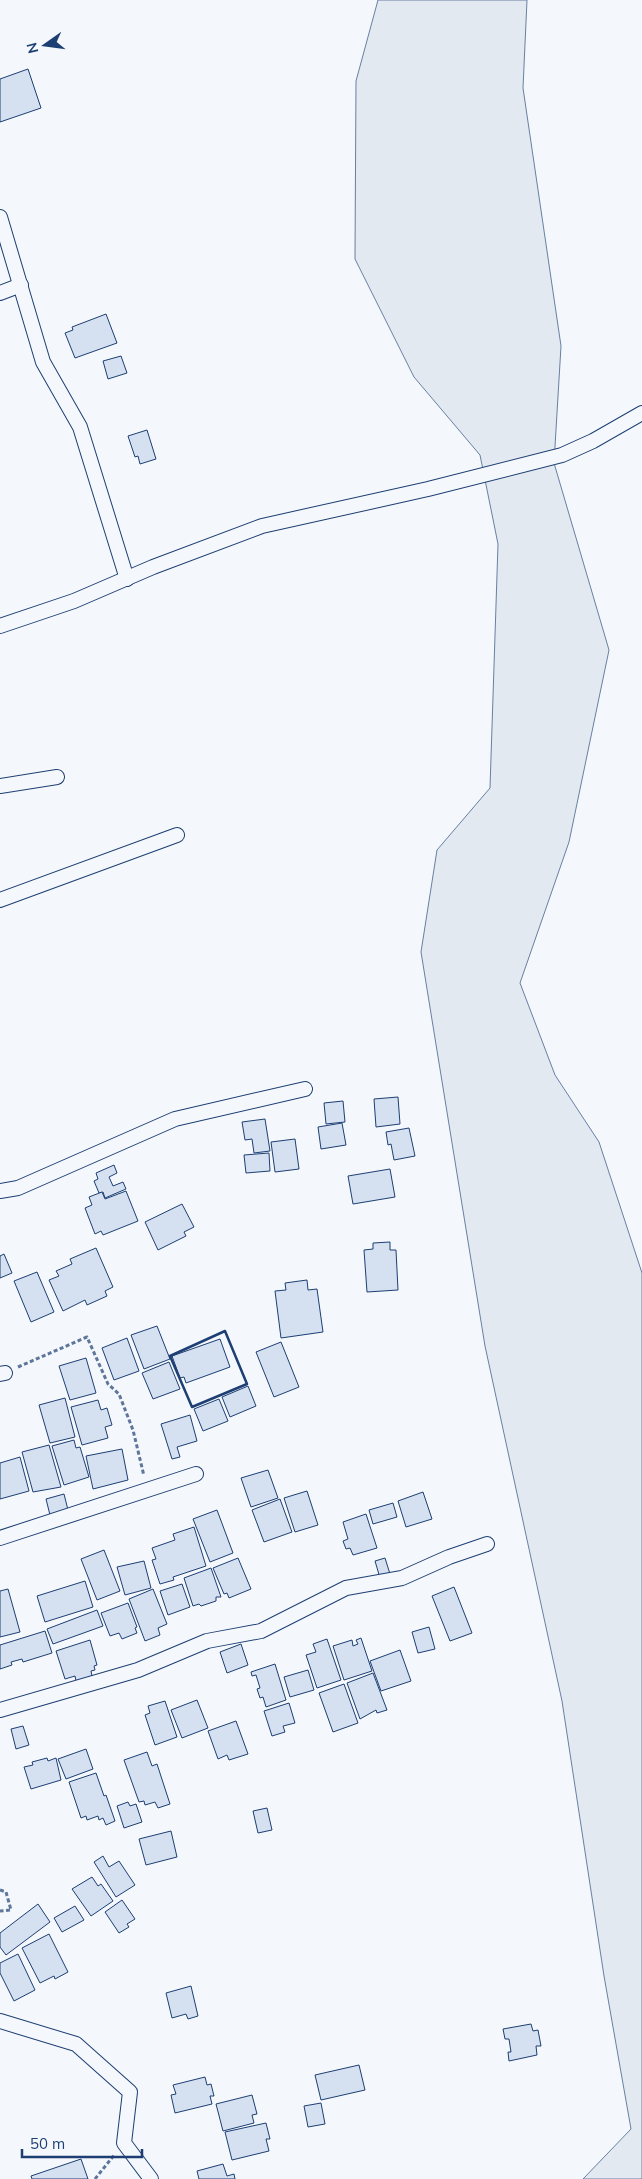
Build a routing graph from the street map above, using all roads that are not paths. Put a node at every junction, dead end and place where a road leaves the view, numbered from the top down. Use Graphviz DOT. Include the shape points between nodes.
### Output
graph roads {
  1 [pos="0,217"];
  2 [pos="21,285"];
  3 [pos="0,293"];
  4 [pos="642,413"];
  5 [pos="126,579"];
  6 [pos="0,626"];
  7 [pos="57,777"];
  8 [pos="0,786"];
  9 [pos="177,835"];
  10 [pos="0,900"];
  11 [pos="304,1089"];
  12 [pos="0,1192"];
  13 [pos="196,1474"];
  14 [pos="0,1538"];
  15 [pos="487,1544"];
  16 [pos="0,1710"];
  17 [pos="0,2021"];
  18 [pos="151,2179"];
  1 -- 2 [label="street"];
  2 -- 3 [label="street"];
  2 -- 5 [label="street" via="43,362 80,427"];
  4 -- 5 [label="street" via="562,455 262,526"];
  5 -- 6 [label="street" via="74,602"];
  7 -- 8 [label="street"];
  9 -- 10 [label="street"];
  11 -- 12 [label="street" via="175,1119 18,1188"];
  13 -- 14 [label="street"];
  15 -- 16 [label="street" via="402,1578 346,1588 261,1631 207,1641 138,1670"];
  17 -- 18 [label="street" via="76,2044 130,2092 124,2143"];
}
